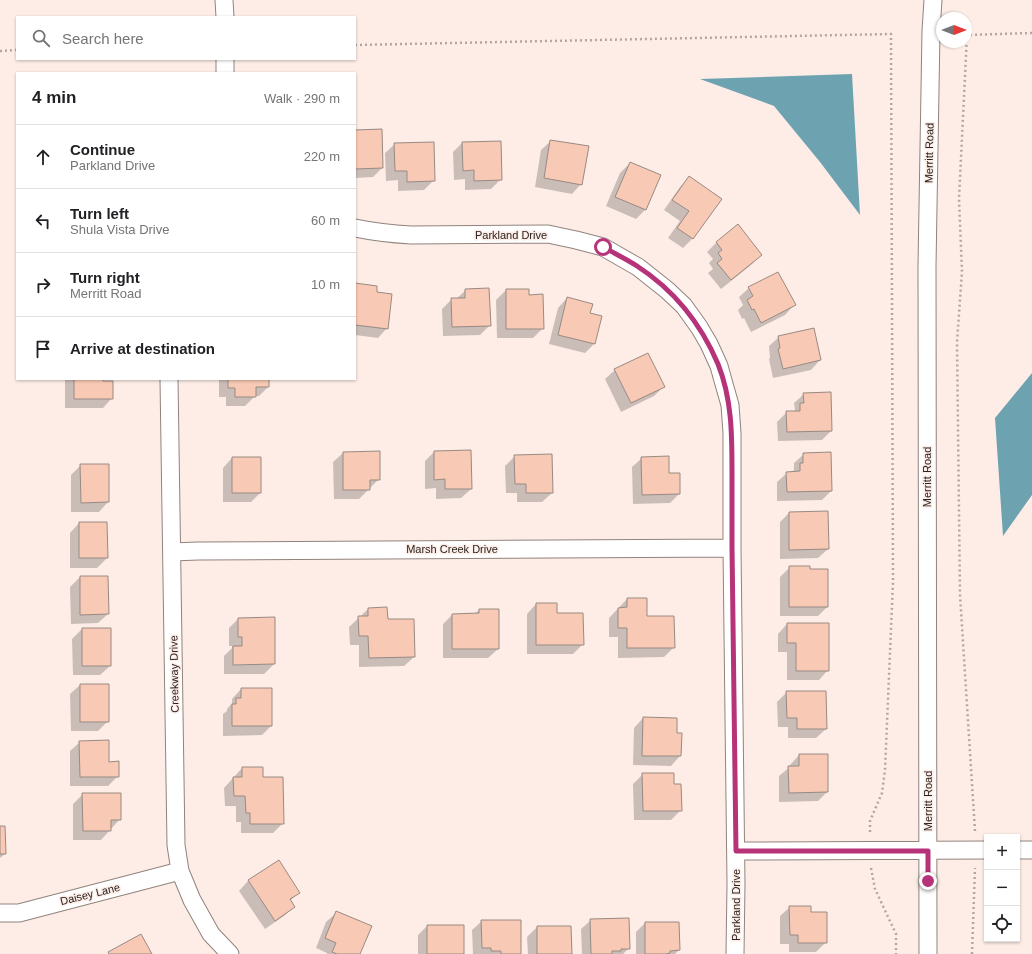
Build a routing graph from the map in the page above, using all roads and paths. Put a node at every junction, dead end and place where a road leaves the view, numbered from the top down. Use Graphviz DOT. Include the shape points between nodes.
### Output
graph roads {
  1 [pos="224,0"];
  2 [pos="933,0"];
  3 [pos="225,16"];
  4 [pos="1032,33"];
  5 [pos="356,45"];
  6 [pos="0,50"];
  7 [pos="16,50"];
  8 [pos="225,60"];
  9 [pos="225,72"];
  10 [pos="356,228"];
  11 [pos="169,380"];
  12 [pos="732,548"];
  13 [pos="172,552"];
  14 [pos="982,850"];
  15 [pos="1020,850"];
  16 [pos="1032,850"];
  17 [pos="736,851"];
  18 [pos="871,851"];
  19 [pos="928,851"];
  20 [pos="180,871"];
  21 [pos="0,913"];
  22 [pos="230,954"];
  23 [pos="735,954"];
  24 [pos="896,954"];
  25 [pos="928,954"];
  26 [pos="972,954"];
  1 -- 3 [label="street"];
  2 -- 19 [label="street, Merritt Road" via="927,266"];
  4 -- 14 [label="path" via="967,35 959,199 962,272 958,342 960,595"];
  5 -- 18 [label="path" via="890,34 893,582 885,770 882,793 870,821"];
  6 -- 7 [label="path"];
  8 -- 9 [label="street"];
  10 -- 12 [label="street, Parkland Drive" via="411,235 548,234 603,247 638,267 668,290 684,306 709,344 719,366 730,405"];
  11 -- 13 [label="street, Creekway Drive"];
  12 -- 13 [label="street, Marsh Creek Drive"];
  12 -- 17 [label="street, Parkland Drive"];
  13 -- 20 [label="street, Creekway Drive" via="176,844"];
  14 -- 19 [label="street"];
  14 -- 26 [label="path"];
  15 -- 16 [label="street"];
  17 -- 18 [label="street"];
  17 -- 23 [label="street, Parkland Drive"];
  18 -- 19 [label="street"];
  18 -- 24 [label="path" via="871,872 875,889 896,934"];
  19 -- 25 [label="street, Merritt Road"];
  20 -- 21 [label="street, Daisey Lane" via="19,913"];
  20 -- 22 [label="street, Creekway Drive" via="192,900 211,934"];
}
